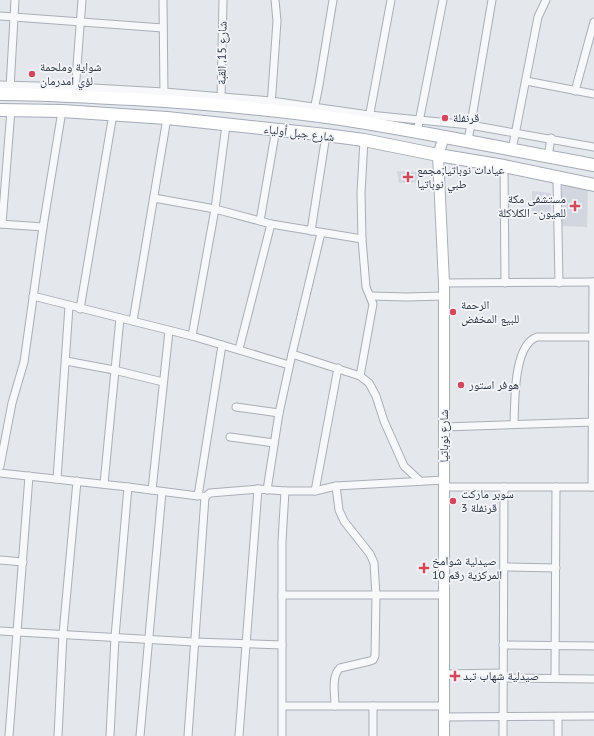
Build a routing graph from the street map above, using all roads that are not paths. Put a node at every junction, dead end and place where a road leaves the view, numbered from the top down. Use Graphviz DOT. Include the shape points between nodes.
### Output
graph roads {
  1 [pos="15,0"];
  2 [pos="82,0"];
  3 [pos="163,0"];
  4 [pos="223,0"];
  5 [pos="275,0"];
  6 [pos="333,0"];
  7 [pos="391,0"];
  8 [pos="443,0"];
  9 [pos="492,0"];
  10 [pos="546,0"];
  11 [pos="0,16"];
  12 [pos="14,18"];
  13 [pos="80,22"];
  14 [pos="594,22"];
  15 [pos="163,28"];
  16 [pos="526,81"];
  17 [pos="0,85"];
  18 [pos="6,91"];
  19 [pos="75,91"];
  20 [pos="575,91"];
  21 [pos="594,94"];
  22 [pos="164,96"];
  23 [pos="221,101"];
  24 [pos="271,106"];
  25 [pos="5,110"];
  26 [pos="62,111"];
  27 [pos="314,111"];
  28 [pos="113,114"];
  29 [pos="167,118"];
  30 [pos="368,119"];
  31 [pos="419,119"];
  32 [pos="470,124"];
  33 [pos="226,125"];
  34 [pos="276,129"];
  35 [pos="417,132"];
  36 [pos="516,132"];
  37 [pos="326,135"];
  38 [pos="444,137"];
  39 [pos="551,138"];
  40 [pos="364,140"];
  41 [pos="468,141"];
  42 [pos="594,147"];
  43 [pos="512,150"];
  44 [pos="438,155"];
  45 [pos="548,157"];
  46 [pos="594,165"];
  47 [pos="504,166"];
  48 [pos="3,173"];
  49 [pos="557,178"];
  50 [pos="594,186"];
  51 [pos="154,198"];
  52 [pos="215,209"];
  53 [pos="260,221"];
  54 [pos="1,224"];
  55 [pos="271,224"];
  56 [pos="43,227"];
  57 [pos="311,231"];
  58 [pos="322,233"];
  59 [pos="362,239"];
  60 [pos="594,282"];
  61 [pos="444,283"];
  62 [pos="505,283"];
  63 [pos="559,283"];
  64 [pos="33,296"];
  65 [pos="371,296"];
  66 [pos="444,296"];
  67 [pos="69,306"];
  68 [pos="80,309"];
  69 [pos="120,318"];
  70 [pos="132,321"];
  71 [pos="169,331"];
  72 [pos="192,336"];
  73 [pos="594,337"];
  74 [pos="222,344"];
  75 [pos="239,349"];
  76 [pos="292,354"];
  77 [pos="66,361"];
  78 [pos="290,365"];
  79 [pos="338,368"];
  80 [pos="114,370"];
  81 [pos="360,376"];
  82 [pos="163,382"];
  83 [pos="236,407"];
  84 [pos="279,413"];
  85 [pos="594,422"];
  86 [pos="514,424"];
  87 [pos="444,427"];
  88 [pos="230,437"];
  89 [pos="274,443"];
  90 [pos="0,465"];
  91 [pos="0,473"];
  92 [pos="29,476"];
  93 [pos="57,479"];
  94 [pos="77,481"];
  95 [pos="420,481"];
  96 [pos="444,483"];
  97 [pos="104,484"];
  98 [pos="336,486"];
  99 [pos="128,487"];
  100 [pos="504,487"];
  101 [pos="556,487"];
  102 [pos="593,487"];
  103 [pos="258,488"];
  104 [pos="152,490"];
  105 [pos="267,490"];
  106 [pos="315,491"];
  107 [pos="162,492"];
  108 [pos="285,492"];
  109 [pos="202,496"];
  110 [pos="0,560"];
  111 [pos="23,562"];
  112 [pos="504,567"];
  113 [pos="556,568"];
  114 [pos="282,595"];
  115 [pos="444,595"];
  116 [pos="376,596"];
  117 [pos="0,631"];
  118 [pos="17,632"];
  119 [pos="63,634"];
  120 [pos="115,637"];
  121 [pos="148,639"];
  122 [pos="194,642"];
  123 [pos="245,644"];
  124 [pos="282,645"];
  125 [pos="503,645"];
  126 [pos="555,646"];
  127 [pos="594,646"];
  128 [pos="444,674"];
  129 [pos="503,676"];
  130 [pos="555,678"];
  131 [pos="594,679"];
  132 [pos="283,706"];
  133 [pos="335,706"];
  134 [pos="373,706"];
  135 [pos="444,706"];
  136 [pos="502,716"];
  137 [pos="594,716"];
  138 [pos="444,717"];
  139 [pos="558,717"];
  140 [pos="9,736"];
  141 [pos="58,736"];
  142 [pos="110,736"];
  143 [pos="140,736"];
  144 [pos="188,736"];
  145 [pos="239,736"];
  146 [pos="282,736"];
  147 [pos="373,736"];
  148 [pos="444,736"];
  149 [pos="503,736"];
  150 [pos="558,736"];
  1 -- 12 [label="street"];
  2 -- 13 [label="street"];
  3 -- 15 [label="street"];
  4 -- 23 [label="street, شارع 15، القبة"];
  5 -- 24 [label="street" via="276,28"];
  6 -- 27 [label="street"];
  7 -- 30 [label="street"];
  8 -- 31 [label="street"];
  9 -- 32 [label="street"];
  10 -- 16 [label="street" via="538,17"];
  11 -- 12 [label="street"];
  12 -- 13 [label="street"];
  12 -- 18 [label="street"];
  13 -- 15 [label="street"];
  13 -- 19 [label="street"];
  14 -- 20 [label="street"];
  15 -- 22 [label="street"];
  16 -- 20 [label="street"];
  16 -- 36 [label="street"];
  17 -- 18 [label="street"];
  18 -- 19 [label="main road, شارع جبل أولياء"];
  19 -- 22 [label="main road, شارع جبل أولياء"];
  20 -- 21 [label="street"];
  22 -- 23 [label="main road, شارع جبل أولياء"];
  23 -- 24 [label="main road, شارع جبل أولياء"];
  24 -- 27 [label="main road, شارع جبل أولياء"];
  25 -- 26 [label="main road, شارع جبل أولياء"];
  25 -- 48 [label="street"];
  26 -- 28 [label="main road, شارع جبل أولياء"];
  26 -- 56 [label="street"];
  27 -- 30 [label="main road, شارع جبل أولياء"];
  28 -- 29 [label="main road, شارع جبل أولياء"];
  28 -- 68 [label="street"];
  29 -- 33 [label="main road, شارع جبل أولياء"];
  29 -- 51 [label="street"];
  30 -- 31 [label="street"];
  30 -- 35 [label="main road, شارع جبل أولياء"];
  31 -- 32 [label="street"];
  31 -- 35 [label="street"];
  32 -- 36 [label="street"];
  32 -- 41 [label="street"];
  33 -- 34 [label="main road, شارع جبل أولياء"];
  33 -- 52 [label="street"];
  34 -- 37 [label="main road, شارع جبل أولياء"];
  34 -- 53 [label="street"];
  35 -- 38 [label="main road, شارع جبل أولياء"];
  36 -- 39 [label="street"];
  36 -- 43 [label="street"];
  37 -- 40 [label="main road, شارع جبل أولياء"];
  37 -- 57 [label="street"];
  38 -- 41 [label="main road, شارع جبل أولياء"];
  38 -- 44 [label="street, شارع نوباتيا"];
  39 -- 42 [label="street"];
  39 -- 45 [label="street"];
  40 -- 44 [label="main road, شارع جبل أولياء"];
  40 -- 59 [label="street"];
  41 -- 43 [label="main road, شارع جبل أولياء"];
  43 -- 45 [label="main road, شارع جبل أولياء"];
  44 -- 47 [label="main road, شارع جبل أولياء"];
  44 -- 61 [label="street, شارع نوباتيا"];
  45 -- 46 [label="main road, شارع جبل أولياء"];
  47 -- 49 [label="main road, شارع جبل أولياء"];
  47 -- 62 [label="street"];
  48 -- 54 [label="street"];
  49 -- 50 [label="main road, شارع جبل أولياء"];
  49 -- 63 [label="street"];
  51 -- 52 [label="street"];
  51 -- 70 [label="street"];
  52 -- 53 [label="street"];
  52 -- 72 [label="street"];
  53 -- 55 [label="street"];
  54 -- 56 [label="street"];
  55 -- 57 [label="street"];
  55 -- 75 [label="street"];
  56 -- 64 [label="street"];
  57 -- 58 [label="street"];
  58 -- 59 [label="street"];
  58 -- 76 [label="street"];
  59 -- 65 [label="street" via="366,287"];
  60 -- 63 [label="street"];
  60 -- 73 [label="street"];
  61 -- 62 [label="street"];
  61 -- 66 [label="street, شارع نوباتيا"];
  62 -- 63 [label="street"];
  64 -- 67 [label="street"];
  64 -- 90 [label="street" via="24,362 12,403"];
  65 -- 66 [label="street"];
  65 -- 81 [label="street" via="373,308"];
  66 -- 87 [label="street, شارع نوباتيا"];
  67 -- 68 [label="street"];
  67 -- 77 [label="street"];
  68 -- 69 [label="street"];
  69 -- 70 [label="street"];
  69 -- 80 [label="street"];
  70 -- 71 [label="street"];
  71 -- 72 [label="street"];
  71 -- 82 [label="street"];
  72 -- 74 [label="street"];
  73 -- 85 [label="street"];
  73 -- 86 [label="street" via="536,337 530,340 520,360"];
  74 -- 75 [label="street"];
  74 -- 109 [label="street"];
  75 -- 78 [label="street"];
  76 -- 78 [label="street"];
  76 -- 79 [label="street"];
  77 -- 80 [label="street"];
  77 -- 93 [label="street"];
  78 -- 84 [label="street"];
  79 -- 81 [label="street"];
  79 -- 106 [label="street"];
  80 -- 82 [label="street"];
  80 -- 97 [label="street"];
  81 -- 95 [label="street" via="369,383 376,396 404,466"];
  82 -- 104 [label="street"];
  83 -- 84 [label="street"];
  84 -- 89 [label="street"];
  85 -- 86 [label="street"];
  85 -- 102 [label="street"];
  86 -- 87 [label="street"];
  87 -- 96 [label="street, شارع نوباتيا"];
  88 -- 89 [label="street"];
  89 -- 105 [label="street"];
  91 -- 92 [label="street"];
  92 -- 93 [label="street"];
  92 -- 111 [label="street"];
  93 -- 94 [label="street"];
  94 -- 97 [label="street"];
  94 -- 119 [label="street"];
  95 -- 96 [label="street"];
  95 -- 98 [label="street"];
  96 -- 100 [label="street"];
  96 -- 115 [label="street, شارع نوباتيا"];
  97 -- 99 [label="street"];
  98 -- 106 [label="street"];
  98 -- 116 [label="street" via="339,510 374,563"];
  99 -- 104 [label="street"];
  99 -- 120 [label="street"];
  100 -- 101 [label="street"];
  100 -- 112 [label="street"];
  101 -- 102 [label="street"];
  101 -- 113 [label="street"];
  103 -- 105 [label="street"];
  103 -- 109 [label="street"];
  103 -- 123 [label="street"];
  104 -- 107 [label="street"];
  105 -- 108 [label="street"];
  106 -- 108 [label="street"];
  107 -- 109 [label="street"];
  107 -- 121 [label="street"];
  108 -- 114 [label="street"];
  109 -- 122 [label="street"];
  110 -- 111 [label="street"];
  111 -- 118 [label="street"];
  112 -- 113 [label="street"];
  112 -- 125 [label="street"];
  113 -- 126 [label="street"];
  114 -- 116 [label="street"];
  114 -- 124 [label="street"];
  115 -- 116 [label="street"];
  115 -- 128 [label="street, شارع نوباتيا"];
  116 -- 133 [label="street" via="375,656 373,660 338,670 334,678"];
  117 -- 118 [label="street"];
  118 -- 119 [label="street"];
  118 -- 140 [label="street"];
  119 -- 120 [label="street"];
  119 -- 141 [label="street"];
  120 -- 121 [label="street"];
  120 -- 142 [label="street"];
  121 -- 122 [label="street"];
  121 -- 143 [label="street"];
  122 -- 123 [label="street"];
  122 -- 144 [label="street"];
  123 -- 124 [label="street"];
  123 -- 145 [label="street"];
  124 -- 132 [label="street"];
  125 -- 126 [label="street"];
  125 -- 129 [label="street"];
  126 -- 127 [label="street"];
  126 -- 130 [label="street"];
  128 -- 129 [label="street"];
  128 -- 135 [label="street, شارع نوباتيا"];
  129 -- 130 [label="street"];
  129 -- 136 [label="street"];
  130 -- 131 [label="street"];
  132 -- 133 [label="street"];
  132 -- 146 [label="street"];
  133 -- 134 [label="street"];
  134 -- 135 [label="street"];
  134 -- 147 [label="street"];
  135 -- 138 [label="street, شارع نوباتيا"];
  136 -- 138 [label="street"];
  136 -- 139 [label="street"];
  136 -- 149 [label="street"];
  137 -- 139 [label="street"];
  138 -- 148 [label="street, شارع نوباتيا"];
  139 -- 150 [label="street"];
}
